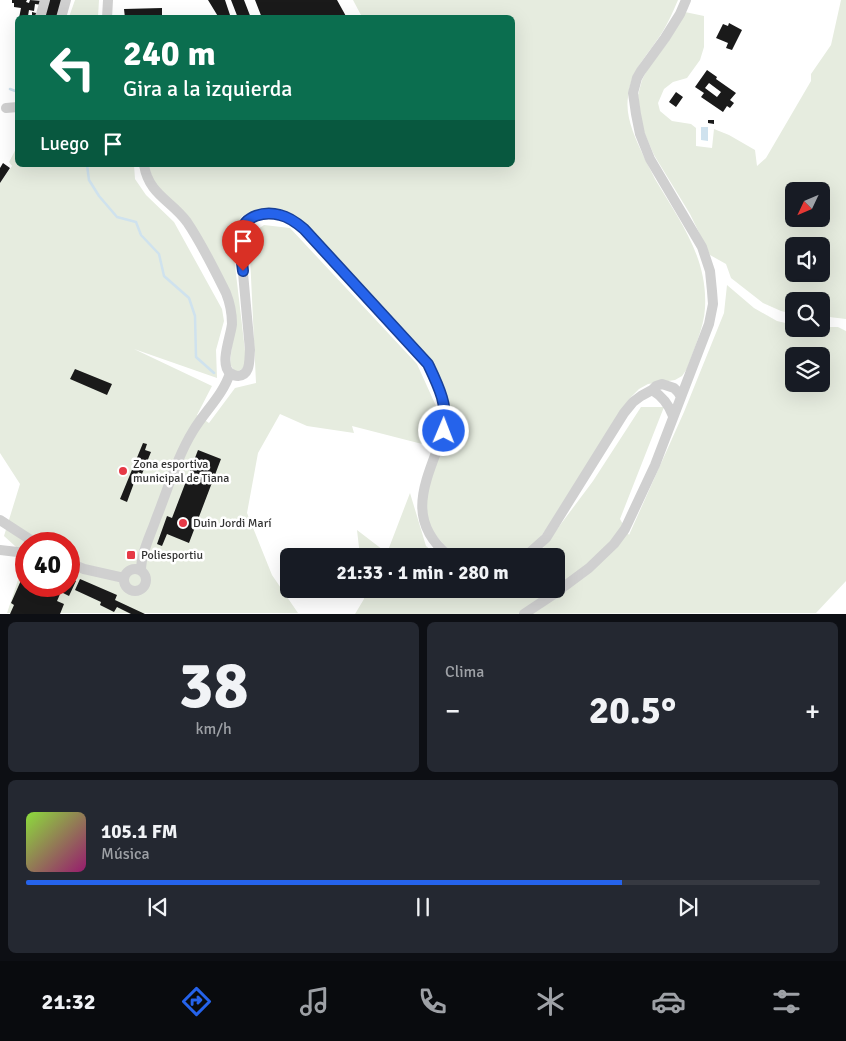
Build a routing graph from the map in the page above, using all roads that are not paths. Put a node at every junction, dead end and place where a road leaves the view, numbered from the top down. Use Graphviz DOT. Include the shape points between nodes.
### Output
graph roads {
  1 [pos="44,0"];
  2 [pos="66,0"];
  3 [pos="108,0"];
  4 [pos="686,0"];
  5 [pos="41,15"];
  6 [pos="62,15"];
  7 [pos="107,15"];
  8 [pos="15,107"];
  9 [pos="6,108"];
  10 [pos="145,167"];
  11 [pos="230,373"];
  12 [pos="690,374"];
  13 [pos="668,385"];
  14 [pos="652,390"];
  15 [pos="681,397"];
  16 [pos="673,416"];
  17 [pos="0,520"];
  18 [pos="0,527"];
  19 [pos="17,530"];
  20 [pos="20,532"];
  21 [pos="439,548"];
  22 [pos="535,548"];
  23 [pos="0,550"];
  24 [pos="15,552"];
  25 [pos="80,567"];
  26 [pos="141,570"];
  27 [pos="124,578"];
  28 [pos="524,614"];
  1 -- 5 [label="street"];
  2 -- 6 [label="street"];
  3 -- 7 [label="street"];
  4 -- 12 [label="street" via="637,78 634,93 640,134 650,159 702,247 710,272 713,304"];
  8 -- 9 [label="street"];
  10 -- 11 [label="street" via="152,187 185,220 226,293 232,318 226,359"];
  11 -- 21 [label="street" via="236,376 244,374 250,350 240,233 248,220 255,216 280,215 304,229 428,364 436,380 446,422 421,507 428,533"];
  11 -- 26 [label="street" via="226,385 182,451 148,541"];
  12 -- 13 [label="street"];
  12 -- 15 [label="street"];
  13 -- 14 [label="street" via="662,384"];
  13 -- 15 [label="street"];
  14 -- 15 [label="street"];
  14 -- 16 [label="street" via="667,403"];
  14 -- 22 [label="street" via="624,413 546,538"];
  15 -- 16 [label="street"];
  16 -- 28 [label="street" via="631,518 614,544 589,568"];
  17 -- 19 [label="street"];
  18 -- 19 [label="street"];
  19 -- 20 [label="street"];
  23 -- 24 [label="street"];
  25 -- 27 [label="street"];
  26 -- 27 [label="street" via="134,568"];
  26 -- 27 [label="street" via="147,580 140,590 128,588"];
}
